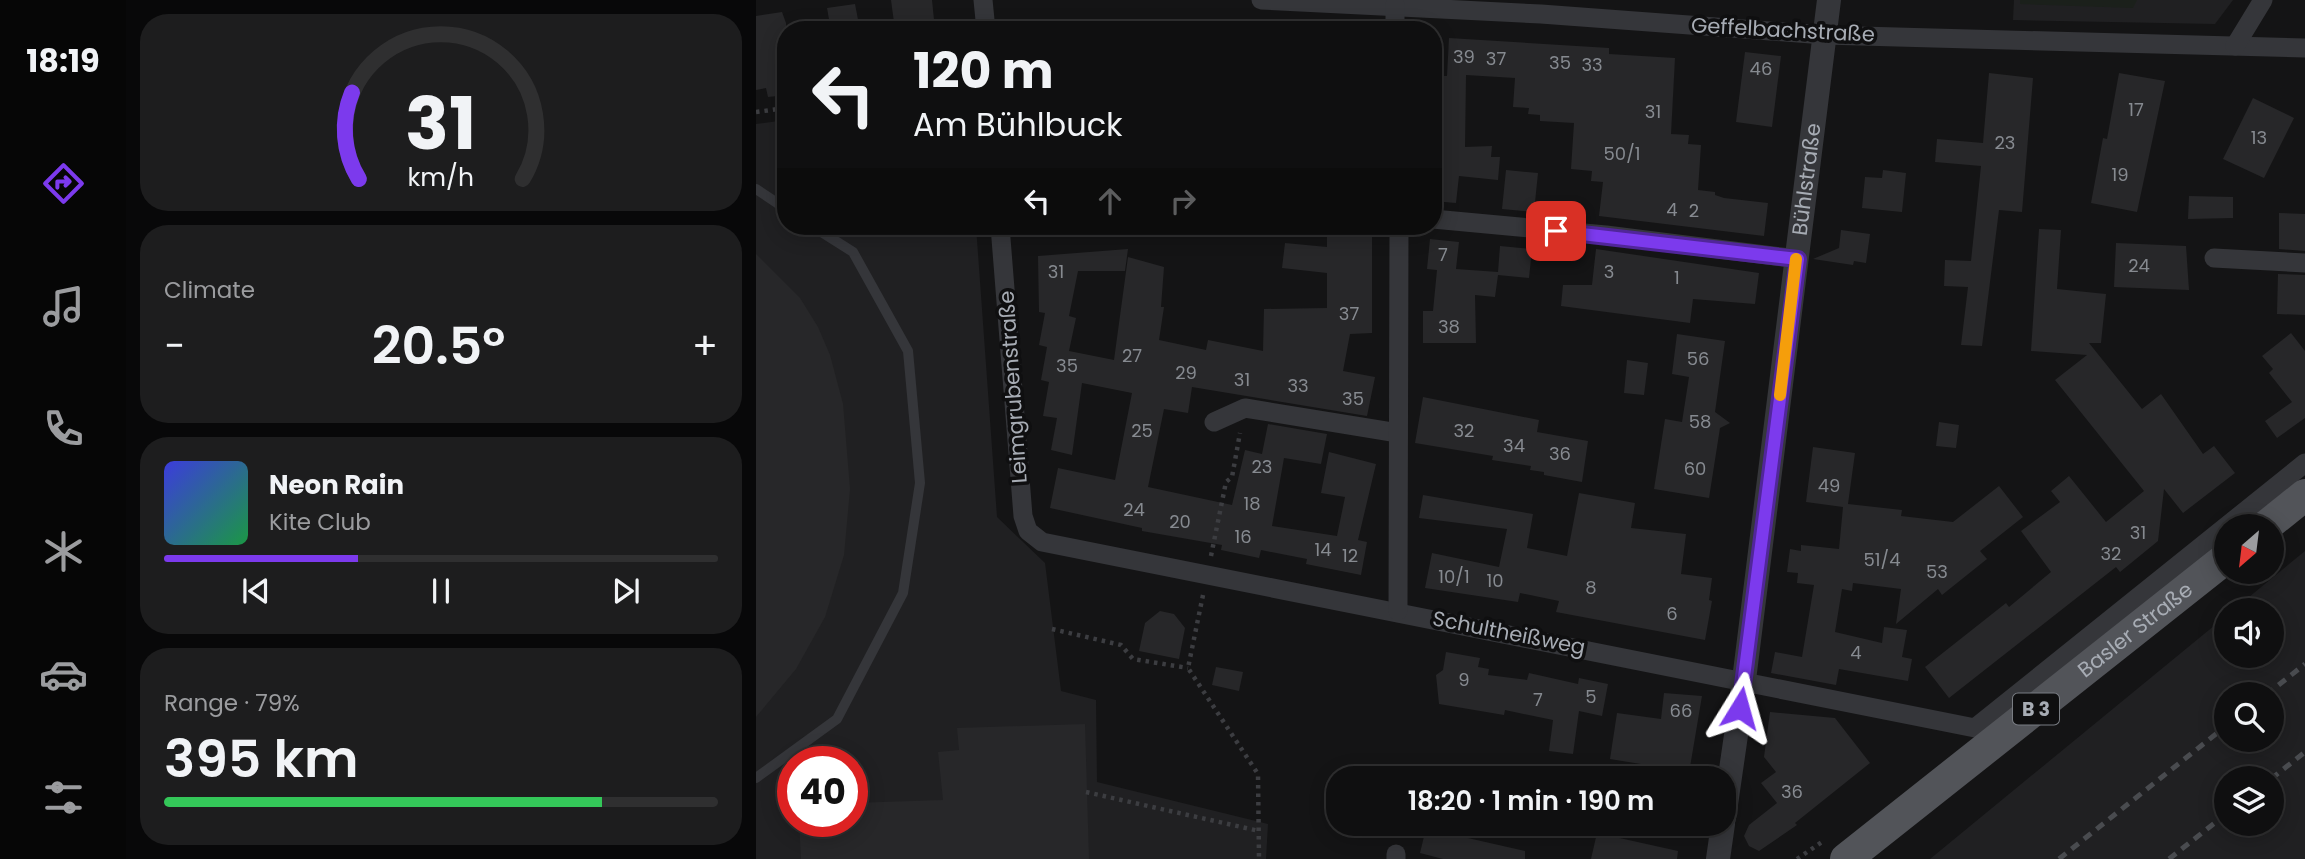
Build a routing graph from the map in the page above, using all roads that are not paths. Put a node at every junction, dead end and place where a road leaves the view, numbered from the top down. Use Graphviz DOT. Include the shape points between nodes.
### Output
graph roads {
  1 [pos="983,0"];
  2 [pos="1264,0"];
  3 [pos="1829,0"];
  4 [pos="2263,0"];
  5 [pos="1395,5"];
  6 [pos="1542,7"];
  7 [pos="985,21"];
  8 [pos="1395,21"];
  9 [pos="1824,35"];
  10 [pos="2235,46"];
  11 [pos="2305,48"];
  12 [pos="756,190"];
  13 [pos="777,203"];
  14 [pos="1442,220"];
  15 [pos="826,235"];
  16 [pos="1001,235"];
  17 [pos="1399,235"];
  18 [pos="2214,258"];
  19 [pos="1798,259"];
  20 [pos="2305,263"];
  21 [pos="1214,422"];
  22 [pos="1398,433"];
  23 [pos="2305,463"];
  24 [pos="2305,495"];
  25 [pos="2281,514"];
  26 [pos="1042,542"];
  27 [pos="2214,568"];
  28 [pos="1398,611"];
  29 [pos="1744,680"];
  30 [pos="1732,766"];
  31 [pos="756,778"];
  32 [pos="1721,836"];
  33 [pos="1718,859"];
  34 [pos="1846,859"];
  1 -- 7 [label="street"];
  2 -- 5 [label="street, Geffelbachstraße"];
  3 -- 9 [label="street, Bühlstraße"];
  4 -- 10 [label="street"];
  5 -- 6 [label="street, Geffelbachstraße"];
  5 -- 8 [label="street"];
  6 -- 9 [label="street, Geffelbachstraße"];
  9 -- 10 [label="street, Geffelbachstraße"];
  9 -- 19 [label="street, Bühlstraße"];
  10 -- 11 [label="street, Geffelbachstraße"];
  12 -- 13 [label="lane"];
  14 -- 19 [label="street"];
  15 -- 31 [label="lane" via="853,252 908,351 920,483 903,593 837,719"];
  16 -- 26 [label="street, Leimgrubenstraße" via="1023,516 1028,531"];
  17 -- 22 [label="street"];
  18 -- 20 [label="street"];
  19 -- 29 [label="street, Bühlstraße"];
  21 -- 22 [label="street" via="1245,408"];
  22 -- 28 [label="street"];
  23 -- 29 [label="street, Schultheißweg" via="1975,728"];
  24 -- 25 [label="main road"];
  26 -- 28 [label="street, Schultheißweg"];
  27 -- 34 [label="main road, Basler Straße / B 3"];
  28 -- 29 [label="street, Schultheißweg"];
  29 -- 30 [label="street, Bühlstraße"];
  32 -- 33 [label="street"];
}
